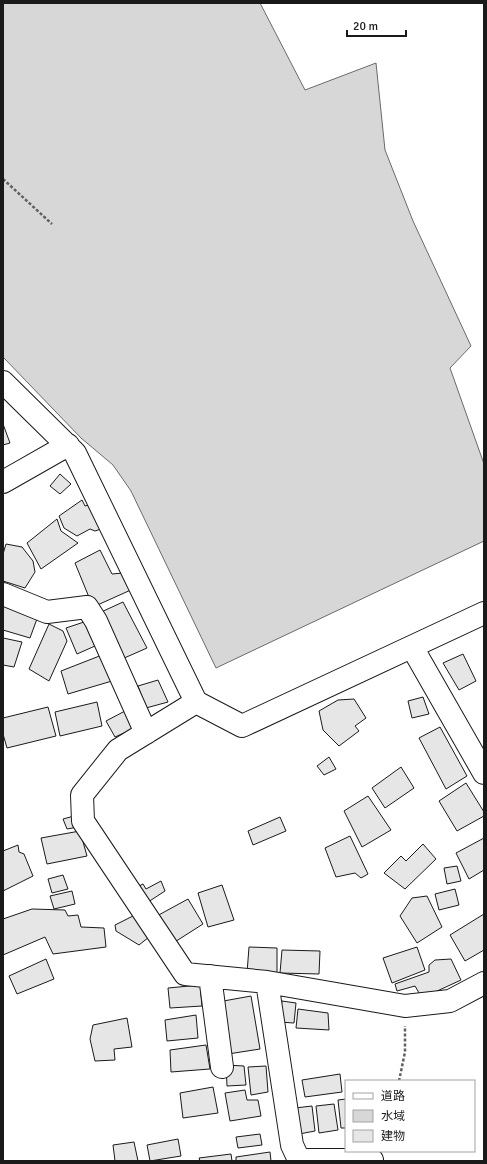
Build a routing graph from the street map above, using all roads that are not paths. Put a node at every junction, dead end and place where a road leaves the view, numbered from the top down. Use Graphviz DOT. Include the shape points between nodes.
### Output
graph roads {
  1 [pos="3,382"];
  2 [pos="68,445"];
  3 [pos="3,482"];
  4 [pos="3,594"];
  5 [pos="484,613"];
  6 [pos="412,647"];
  7 [pos="196,702"];
  8 [pos="146,733"];
  9 [pos="484,773"];
  10 [pos="210,976"];
  11 [pos="267,982"];
  12 [pos="484,983"];
  13 [pos="222,1068"];
  14 [pos="372,1161"];
  1 -- 2 [label="street"];
  2 -- 3 [label="street"];
  2 -- 7 [label="street" via="75,453"];
  4 -- 8 [label="street" via="47,612 87,607 96,621"];
  5 -- 6 [label="street"];
  6 -- 7 [label="street" via="242,726"];
  6 -- 9 [label="street"];
  7 -- 8 [label="street"];
  8 -- 10 [label="street" via="118,750 82,795 83,821 185,974"];
  10 -- 11 [label="street"];
  10 -- 13 [label="street"];
  11 -- 12 [label="street" via="405,1006 450,1001"];
  11 -- 14 [label="street" via="292,1145 299,1160"];
}
